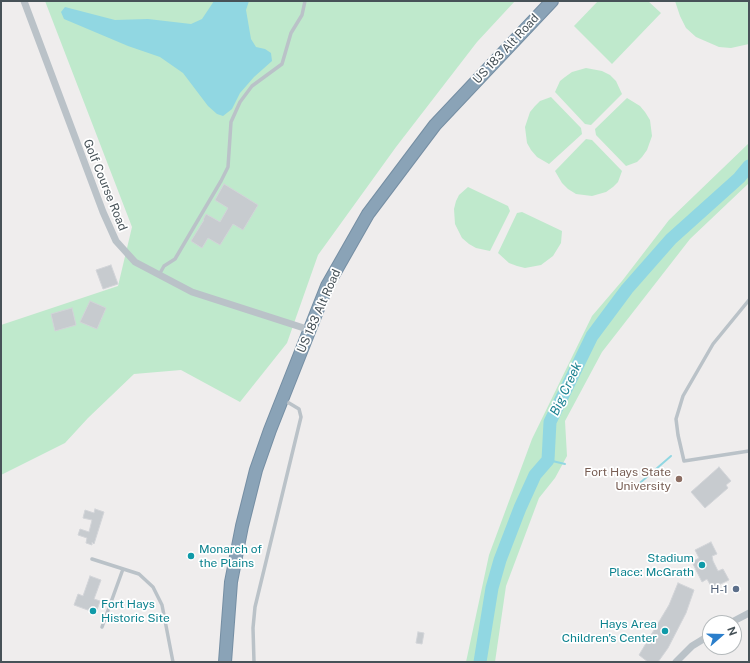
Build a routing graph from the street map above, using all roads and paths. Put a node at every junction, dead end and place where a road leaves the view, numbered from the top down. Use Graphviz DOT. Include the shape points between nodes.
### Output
graph roads {
  1 [pos="24,1"];
  2 [pos="305,1"];
  3 [pos="552,1"];
  4 [pos="158,275"];
  5 [pos="749,300"];
  6 [pos="310,330"];
  7 [pos="282,399"];
  8 [pos="749,451"];
  9 [pos="92,559"];
  10 [pos="123,569"];
  11 [pos="102,628"];
  12 [pos="702,640"];
  13 [pos="173,662"];
  14 [pos="225,662"];
  15 [pos="254,662"];
  16 [pos="676,662"];
  1 -- 4 [label="street, Golf Course Road" via="116,241 135,262"];
  2 -- 4 [label="lane" via="302,15 291,33 282,64 252,86 240,102 231,122 228,168 175,259 164,266"];
  3 -- 6 [label="highway, US 183 Alt Road" via="435,125 400,170 364,221 327,286"];
  4 -- 6 [label="street, Golf Course Road" via="192,292"];
  5 -- 8 [label="lane" via="713,344 683,396 676,420 684,462"];
  6 -- 7 [label="highway, US 183 Alt Road"];
  7 -- 14 [label="highway, US 183 Alt Road" via="256,470 242,526 231,582"];
  7 -- 15 [label="lane" via="298,407 301,417 255,607"];
  9 -- 10 [label="lane"];
  10 -- 11 [label="lane"];
  10 -- 13 [label="lane" via="139,574 157,593 162,605"];
  12 -- 16 [label="street"];
}
